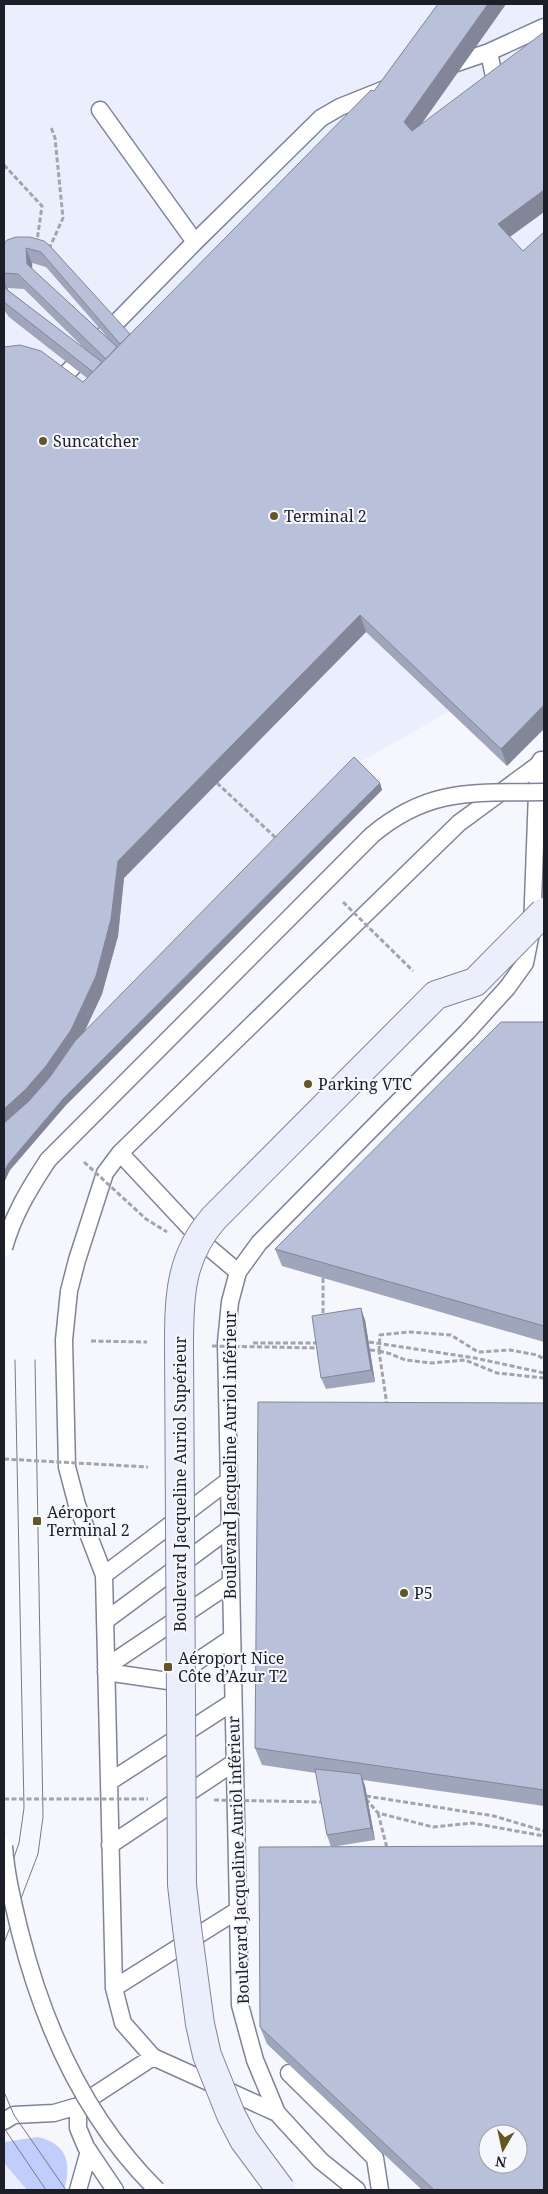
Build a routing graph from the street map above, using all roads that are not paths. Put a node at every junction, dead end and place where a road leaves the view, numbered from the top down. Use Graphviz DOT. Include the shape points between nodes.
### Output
graph roads {
  1 [pos="544,27"];
  2 [pos="489,52"];
  3 [pos="433,72"];
  4 [pos="396,85"];
  5 [pos="100,110"];
  6 [pos="500,110"];
  7 [pos="195,242"];
  8 [pos="60,380"];
  9 [pos="541,761"];
  10 [pos="544,792"];
  11 [pos="544,912"];
  12 [pos="120,1154"];
  13 [pos="4,1248"];
  14 [pos="238,1272"];
  15 [pos="228,1481"];
  16 [pos="229,1529"];
  17 [pos="104,1575"];
  18 [pos="231,1583"];
  19 [pos="106,1622"];
  20 [pos="232,1638"];
  21 [pos="106,1670"];
  22 [pos="234,1702"];
  23 [pos="235,1762"];
  24 [pos="109,1782"];
  25 [pos="110,1845"];
  26 [pos="4,1846"];
  27 [pos="238,1910"];
  28 [pos="114,1988"];
  29 [pos="153,2057"];
  30 [pos="289,2073"];
  31 [pos="78,2106"];
  32 [pos="277,2113"];
  33 [pos="7,2117"];
  34 [pos="89,2151"];
  35 [pos="78,2190"];
  36 [pos="115,2190"];
  37 [pos="157,2190"];
  38 [pos="281,2190"];
  39 [pos="357,2190"];
  40 [pos="380,2190"];
  1 -- 2 [label="lane"];
  2 -- 3 [label="lane"];
  2 -- 6 [label="lane"];
  4 -- 7 [label="lane" via="360,98 321,118"];
  5 -- 7 [label="lane"];
  7 -- 8 [label="lane"];
  9 -- 12 [label="lane" via="459,823"];
  9 -- 14 [label="lane, Boulevard Jacqueline Auriol inférieur" via="532,928 525,963 467,1032 259,1244"];
  10 -- 13 [label="lane, bridge" via="448,796 423,803 389,821 337,869 48,1160 20,1203"];
  11 -- 38 [label="main road, Boulevard Jacqueline Auriol Supérieur, bridge" via="474,982 436,995 214,1218 194,1246 184,1272 179,1346 182,1885 207,2055 244,2140"];
  12 -- 14 [label="lane" via="206,1245"];
  12 -- 17 [label="lane" via="105,1172 76,1260 64,1340 67,1467 77,1504"];
  14 -- 15 [label="lane, Boulevard Jacqueline Auriol inférieur" via="230,1302 226,1343"];
  15 -- 16 [label="lane, Boulevard Jacqueline Auriol inférieur"];
  15 -- 17 [label="lane"];
  16 -- 18 [label="lane, Boulevard Jacqueline Auriol inférieur"];
  16 -- 19 [label="lane"];
  17 -- 19 [label="lane"];
  18 -- 20 [label="lane, Boulevard Jacqueline Auriol inférieur"];
  18 -- 21 [label="lane"];
  19 -- 21 [label="lane"];
  20 -- 21 [label="lane" via="168,1681"];
  20 -- 22 [label="lane, Boulevard Jacqueline Auriol inférieur"];
  21 -- 24 [label="lane"];
  22 -- 23 [label="lane, Boulevard Jacqueline Auriol inférieur"];
  22 -- 24 [label="lane"];
  23 -- 25 [label="lane"];
  23 -- 27 [label="lane, Boulevard Jacqueline Auriol inférieur"];
  24 -- 25 [label="lane"];
  25 -- 28 [label="lane"];
  26 -- 37 [label="lane, bridge" via="13,1902 36,1988 66,2064 102,2123"];
  27 -- 28 [label="lane"];
  27 -- 32 [label="lane, Boulevard Jacqueline Auriol inférieur" via="240,2005 255,2060"];
  28 -- 29 [label="lane" via="123,2023"];
  29 -- 31 [label="lane"];
  29 -- 32 [label="lane"];
  30 -- 40 [label="lane" via="375,2158"];
  31 -- 33 [label="lane" via="54,2114"];
  31 -- 34 [label="lane" via="78,2128"];
  32 -- 39 [label="lane, Boulevard Jacqueline Auriol inférieur" via="322,2161"];
  34 -- 35 [label="lane"];
  34 -- 36 [label="lane"];
}
